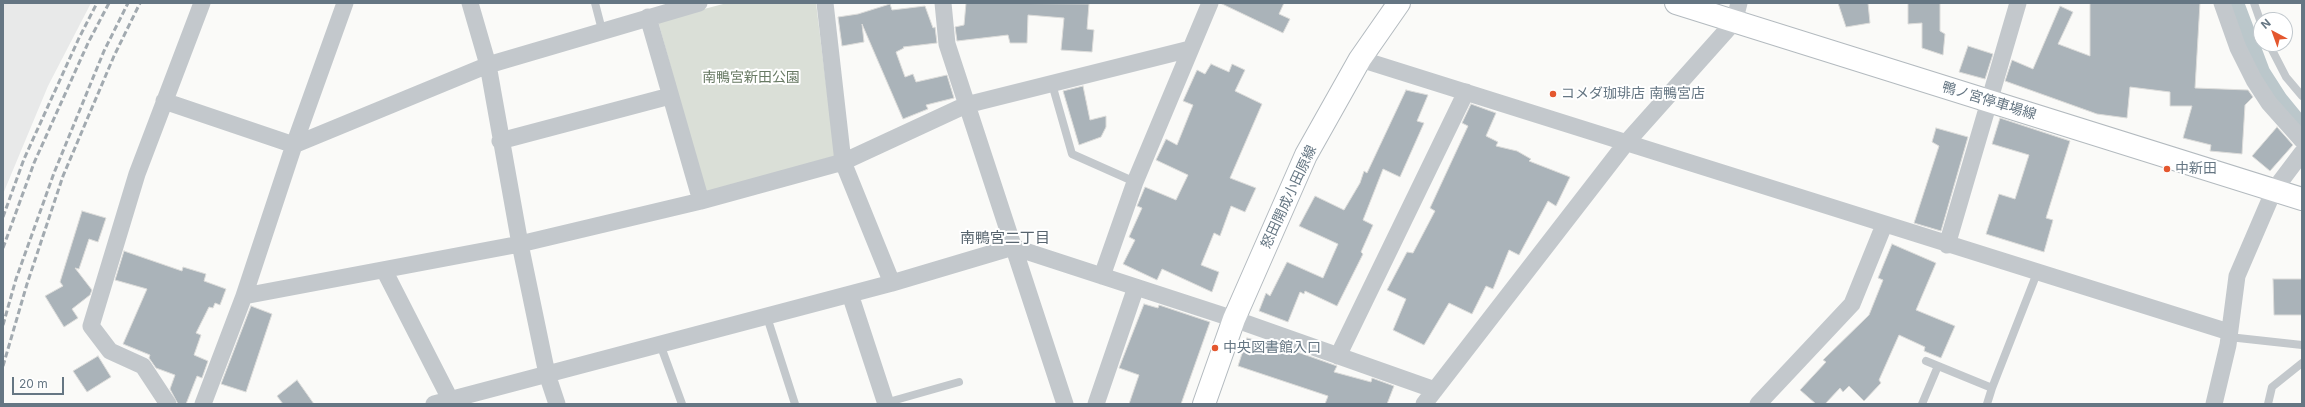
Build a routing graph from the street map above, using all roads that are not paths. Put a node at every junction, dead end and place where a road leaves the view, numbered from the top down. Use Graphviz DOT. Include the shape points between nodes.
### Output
graph roads {
  1 [pos="202,3"];
  2 [pos="345,3"];
  3 [pos="470,3"];
  4 [pos="595,3"];
  5 [pos="699,3"];
  6 [pos="825,3"];
  7 [pos="943,3"];
  8 [pos="1210,3"];
  9 [pos="1399,3"];
  10 [pos="1676,3"];
  11 [pos="2018,3"];
  12 [pos="2222,3"];
  13 [pos="1737,12"];
  14 [pos="648,17"];
  15 [pos="602,30"];
  16 [pos="1190,49"];
  17 [pos="2273,52"];
  18 [pos="1360,59"];
  19 [pos="488,65"];
  20 [pos="1052,84"];
  21 [pos="1466,92"];
  22 [pos="670,96"];
  23 [pos="2302,96"];
  24 [pos="164,101"];
  25 [pos="1990,101"];
  26 [pos="966,106"];
  27 [pos="2302,140"];
  28 [pos="500,141"];
  29 [pos="1626,143"];
  30 [pos="294,145"];
  31 [pos="2302,153"];
  32 [pos="842,162"];
  33 [pos="1135,182"];
  34 [pos="2274,190"];
  35 [pos="2302,199"];
  36 [pos="702,201"];
  37 [pos="1884,225"];
  38 [pos="520,244"];
  39 [pos="1947,245"];
  40 [pos="1013,247"];
  41 [pos="384,270"];
  42 [pos="2037,273"];
  43 [pos="1102,276"];
  44 [pos="892,283"];
  45 [pos="1136,287"];
  46 [pos="850,294"];
  47 [pos="244,296"];
  48 [pos="767,317"];
  49 [pos="1234,319"];
  50 [pos="2229,334"];
  51 [pos="660,344"];
  52 [pos="2302,345"];
  53 [pos="1338,356"];
  54 [pos="1926,361"];
  55 [pos="2302,363"];
  56 [pos="1938,366"];
  57 [pos="547,374"];
  58 [pos="959,382"];
  59 [pos="1992,388"];
  60 [pos="1435,390"];
  61 [pos="450,399"];
  62 [pos="885,403"];
  63 [pos="168,404"];
  64 [pos="203,404"];
  65 [pos="434,404"];
  66 [pos="557,404"];
  67 [pos="682,404"];
  68 [pos="795,404"];
  69 [pos="1065,404"];
  70 [pos="1096,404"];
  71 [pos="1204,404"];
  72 [pos="1424,404"];
  73 [pos="1758,404"];
  74 [pos="1922,404"];
  75 [pos="1987,404"];
  76 [pos="2214,404"];
  77 [pos="2268,404"];
  1 -- 24 [label="street"];
  2 -- 30 [label="street"];
  3 -- 19 [label="street"];
  4 -- 15 [label="lane"];
  5 -- 14 [label="street"];
  6 -- 32 [label="street"];
  7 -- 26 [label="street" via="947,44"];
  8 -- 16 [label="street"];
  9 -- 18 [label="main road, 怒田開成小田原線"];
  10 -- 13 [label="main road, 鴨ノ宮停車場線"];
  11 -- 25 [label="street"];
  12 -- 27 [label="street" via="2238,48 2254,80 2269,103"];
  13 -- 25 [label="main road, 鴨ノ宮停車場線"];
  13 -- 29 [label="street"];
  14 -- 15 [label="street"];
  14 -- 22 [label="street"];
  15 -- 19 [label="street"];
  16 -- 20 [label="street"];
  16 -- 33 [label="street"];
  17 -- 23 [label="lane" via="2286,77"];
  18 -- 21 [label="street"];
  18 -- 49 [label="main road, 怒田開成小田原線" via="1306,155"];
  19 -- 28 [label="street"];
  19 -- 30 [label="street"];
  20 -- 26 [label="street"];
  20 -- 33 [label="lane" via="1072,154"];
  21 -- 29 [label="street"];
  21 -- 53 [label="street"];
  22 -- 28 [label="street"];
  22 -- 36 [label="street"];
  24 -- 30 [label="street"];
  24 -- 63 [label="street" via="137,174 91,326 110,351 143,366"];
  25 -- 34 [label="main road, 鴨ノ宮停車場線"];
  25 -- 39 [label="street"];
  26 -- 32 [label="street"];
  26 -- 40 [label="street"];
  28 -- 38 [label="street"];
  29 -- 37 [label="street"];
  29 -- 60 [label="street"];
  30 -- 47 [label="street"];
  31 -- 34 [label="street"];
  32 -- 36 [label="street"];
  32 -- 44 [label="street"];
  33 -- 43 [label="street"];
  34 -- 35 [label="main road, 鴨ノ宮停車場線"];
  34 -- 50 [label="street" via="2237,276"];
  36 -- 38 [label="street"];
  37 -- 39 [label="street"];
  37 -- 73 [label="street" via="1852,304"];
  38 -- 41 [label="street"];
  38 -- 57 [label="street"];
  39 -- 42 [label="street"];
  40 -- 43 [label="street"];
  40 -- 44 [label="street"];
  40 -- 69 [label="street"];
  41 -- 47 [label="street"];
  41 -- 61 [label="street"];
  42 -- 50 [label="street"];
  42 -- 59 [label="lane"];
  43 -- 45 [label="street"];
  44 -- 46 [label="street"];
  45 -- 49 [label="street"];
  45 -- 70 [label="street"];
  46 -- 48 [label="street"];
  46 -- 62 [label="street"];
  47 -- 64 [label="street"];
  48 -- 51 [label="street"];
  48 -- 68 [label="lane"];
  49 -- 53 [label="street"];
  49 -- 71 [label="main road, 怒田開成小田原線"];
  50 -- 52 [label="lane"];
  50 -- 76 [label="street"];
  51 -- 57 [label="street"];
  51 -- 67 [label="lane"];
  53 -- 60 [label="street"];
  54 -- 56 [label="lane"];
  55 -- 77 [label="lane" via="2272,387"];
  56 -- 59 [label="lane"];
  56 -- 74 [label="lane"];
  57 -- 61 [label="street"];
  57 -- 66 [label="street"];
  58 -- 62 [label="lane"];
  59 -- 75 [label="lane"];
  60 -- 72 [label="street"];
  61 -- 65 [label="street"];
}
